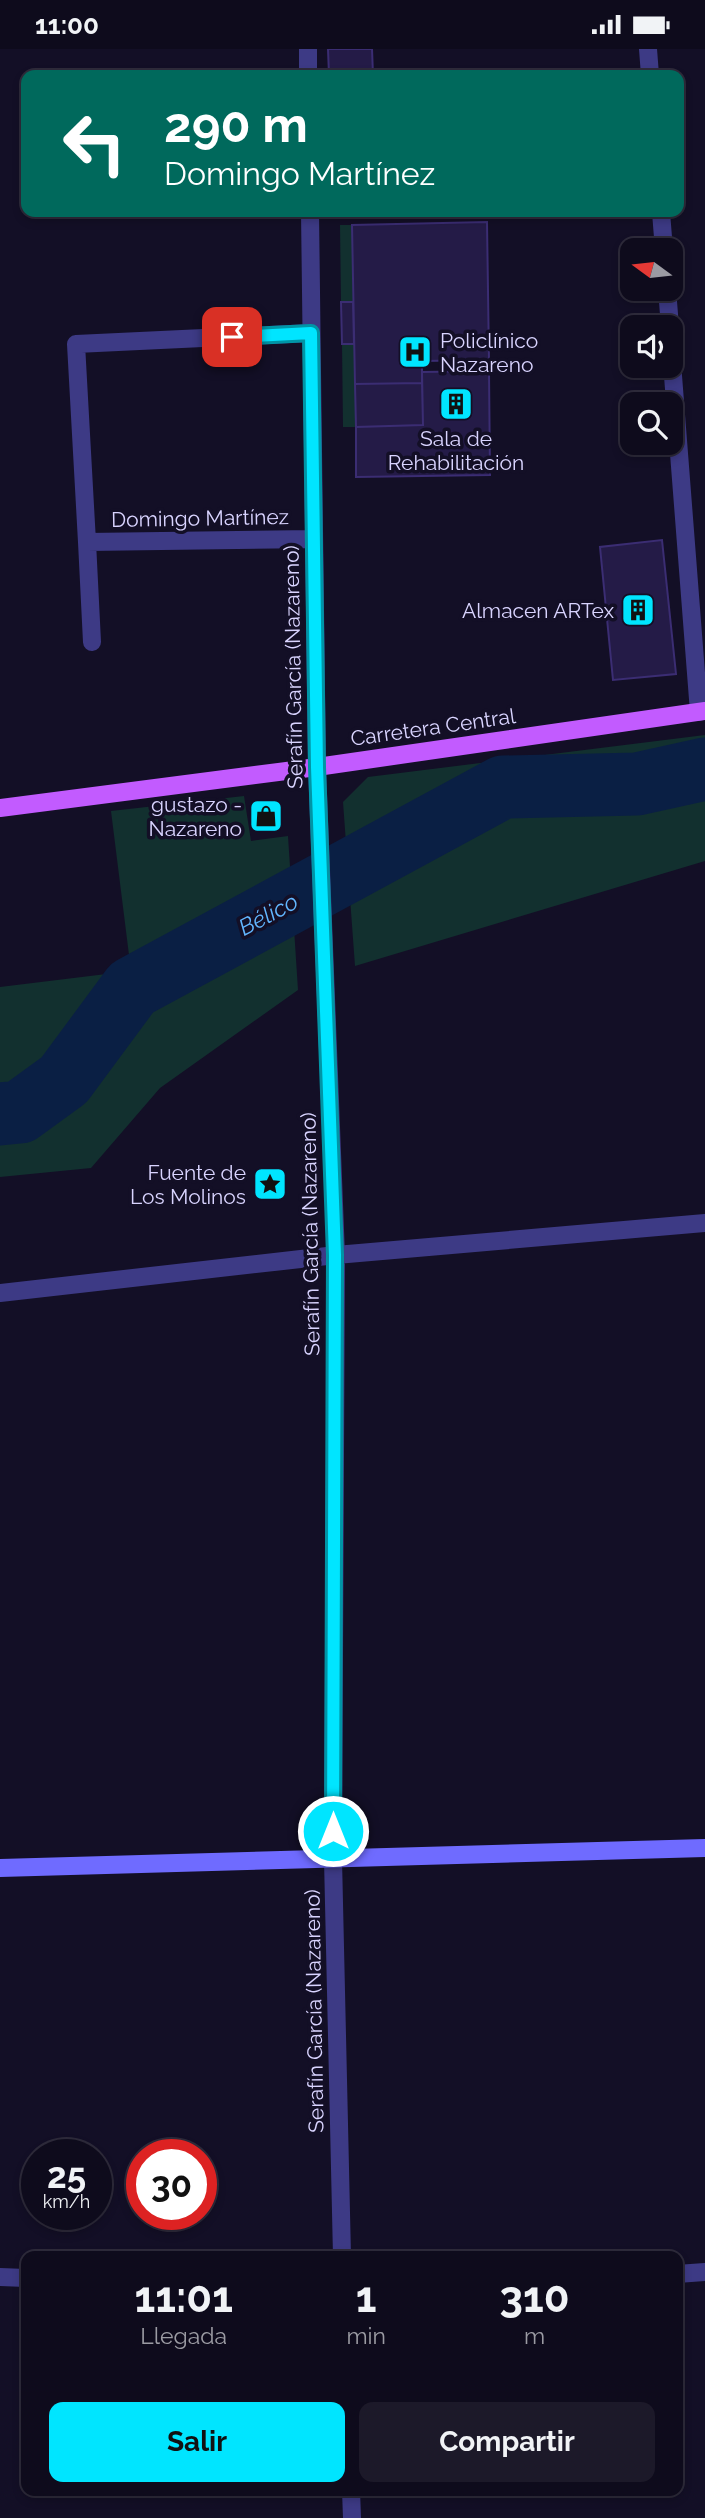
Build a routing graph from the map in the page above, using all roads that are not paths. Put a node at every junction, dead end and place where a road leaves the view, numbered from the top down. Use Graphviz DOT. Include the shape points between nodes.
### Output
graph roads {
  1 [pos="308,49"];
  2 [pos="648,49"];
  3 [pos="308,70"];
  4 [pos="650,70"];
  5 [pos="310,217"];
  6 [pos="661,217"];
  7 [pos="663,238"];
  8 [pos="311,333"];
  9 [pos="674,378"];
  10 [pos="314,539"];
  11 [pos="87,542"];
  12 [pos="93,642"];
  13 [pos="702,711"];
  14 [pos="317,767"];
  15 [pos="0,809"];
  16 [pos="705,1223"];
  17 [pos="335,1255"];
  18 [pos="0,1293"];
  19 [pos="705,1848"];
  20 [pos="333,1859"];
  21 [pos="0,1868"];
  22 [pos="342,2251"];
  23 [pos="705,2272"];
  24 [pos="683,2274"];
  25 [pos="0,2277"];
  26 [pos="21,2278"];
  27 [pos="351,2496"];
  28 [pos="352,2518"];
  1 -- 3 [label="street"];
  2 -- 4 [label="street"];
  5 -- 8 [label="street, Serafín García (Nazareno)"];
  6 -- 7 [label="street"];
  8 -- 10 [label="street, Serafín García (Nazareno)"];
  8 -- 11 [label="street, Domingo Martínez" via="76,344"];
  9 -- 13 [label="street"];
  10 -- 11 [label="street, Domingo Martínez"];
  10 -- 14 [label="street, Serafín García (Nazareno)"];
  11 -- 12 [label="street, Domingo Martínez"];
  13 -- 14 [label="main road, Carretera Central"];
  14 -- 15 [label="main road, Carretera Central"];
  14 -- 17 [label="street, Serafín García (Nazareno)"];
  16 -- 17 [label="street"];
  17 -- 18 [label="street"];
  17 -- 20 [label="street, Serafín García (Nazareno)"];
  19 -- 20 [label="street"];
  20 -- 21 [label="street"];
  20 -- 22 [label="street, Serafín García (Nazareno)"];
  23 -- 24 [label="street"];
  25 -- 26 [label="street"];
  27 -- 28 [label="street"];
}
